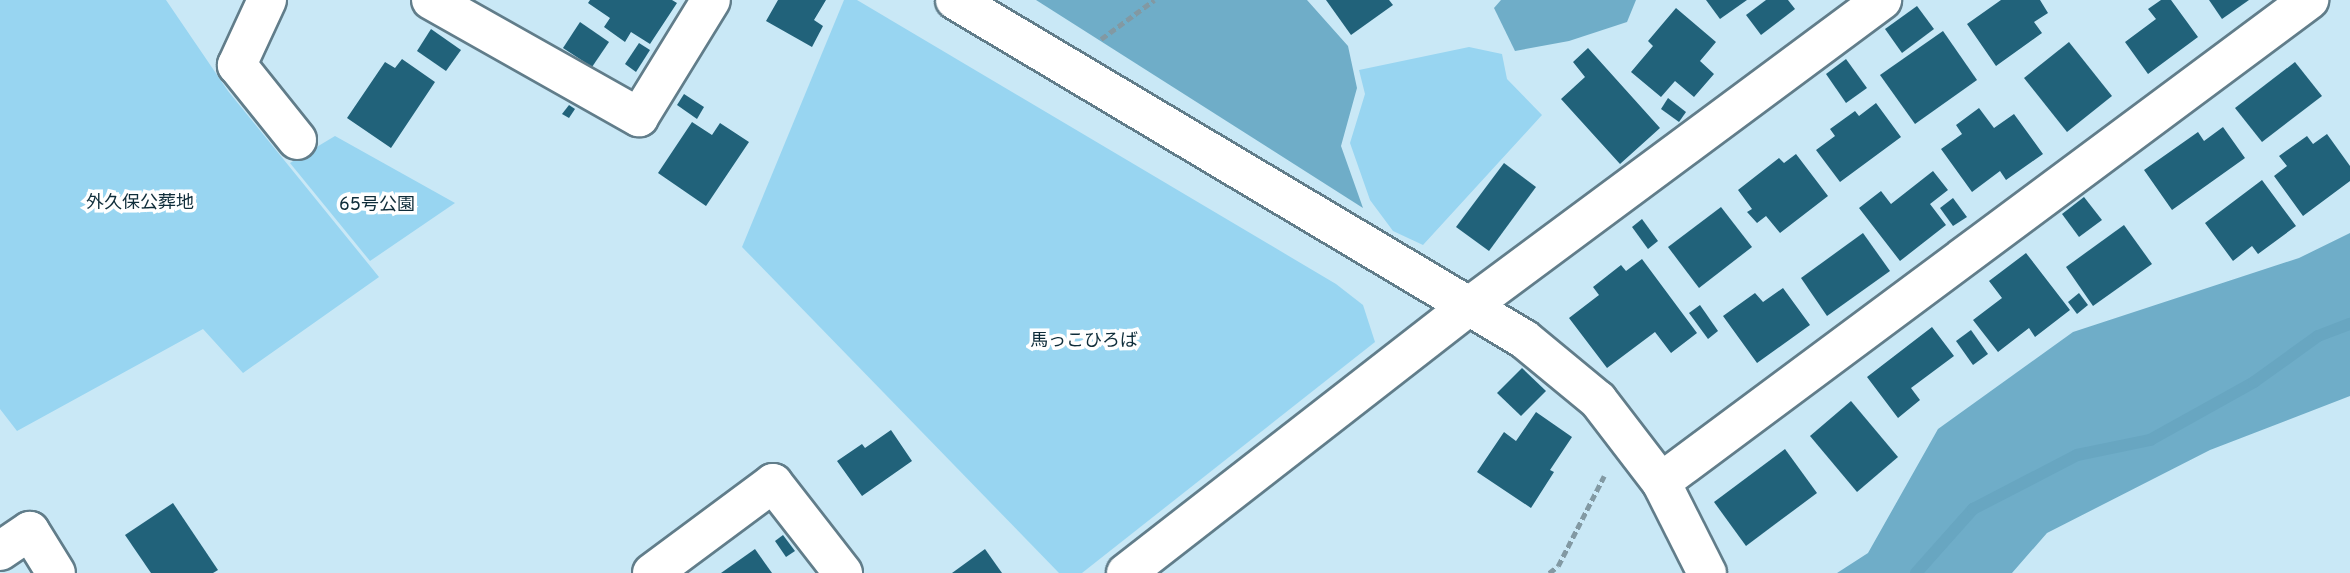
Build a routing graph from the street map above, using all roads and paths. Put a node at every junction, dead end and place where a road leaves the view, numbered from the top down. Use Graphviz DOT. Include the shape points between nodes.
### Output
graph roads {
  1 [pos="267,0"];
  2 [pos="431,0"];
  3 [pos="711,0"];
  4 [pos="955,0"];
  5 [pos="1154,0"];
  6 [pos="1882,0"];
  7 [pos="2309,0"];
  8 [pos="1066,65"];
  9 [pos="297,140"];
  10 [pos="1466,308"];
  11 [pos="1625,435"];
  12 [pos="1661,482"];
  13 [pos="0,551"];
  14 [pos="56,573"];
  15 [pos="652,573"];
  16 [pos="843,573"];
  17 [pos="1126,573"];
  18 [pos="1549,573"];
  19 [pos="1707,573"];
  1 -- 9 [label="street" via="237,65"];
  2 -- 3 [label="street" via="639,117"];
  4 -- 8 [label="street"];
  5 -- 8 [label="path"];
  6 -- 10 [label="street"];
  7 -- 12 [label="street"];
  8 -- 10 [label="street"];
  10 -- 11 [label="street" via="1524,339 1598,400"];
  10 -- 17 [label="street"];
  11 -- 12 [label="street"];
  11 -- 18 [label="path" via="1558,566"];
  12 -- 19 [label="street"];
  13 -- 14 [label="street" via="30,531"];
  15 -- 16 [label="street" via="773,483"];
}
